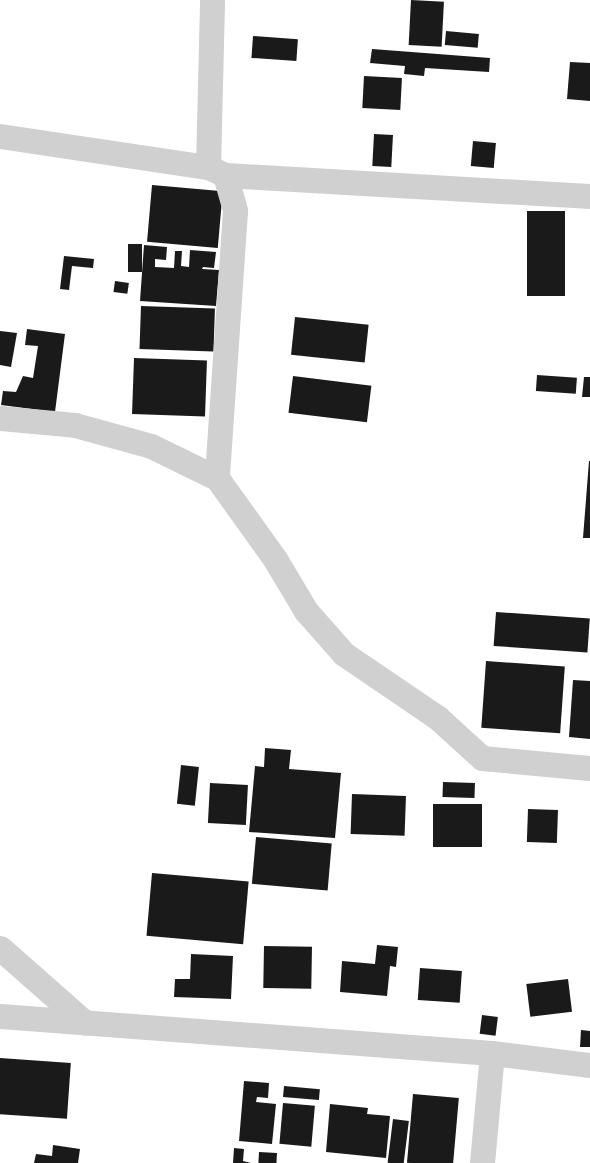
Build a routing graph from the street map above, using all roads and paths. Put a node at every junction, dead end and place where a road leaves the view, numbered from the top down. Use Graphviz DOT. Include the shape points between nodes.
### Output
graph roads {
  1 [pos="212,0"];
  2 [pos="0,136"];
  3 [pos="216,171"];
  4 [pos="590,196"];
  5 [pos="0,418"];
  6 [pos="217,478"];
  7 [pos="590,768"];
  8 [pos="0,948"];
  9 [pos="0,1016"];
  10 [pos="85,1022"];
  11 [pos="492,1054"];
  12 [pos="590,1065"];
  13 [pos="482,1163"];
  1 -- 3 [label="street"];
  2 -- 3 [label="street"];
  3 -- 4 [label="street"];
  3 -- 6 [label="street" via="235,211"];
  5 -- 6 [label="street" via="75,425 142,444"];
  6 -- 7 [label="street" via="275,558 306,610 344,654 438,718 482,758"];
  8 -- 10 [label="street"];
  9 -- 10 [label="street"];
  10 -- 11 [label="street"];
  11 -- 12 [label="street"];
  11 -- 13 [label="street"];
}
